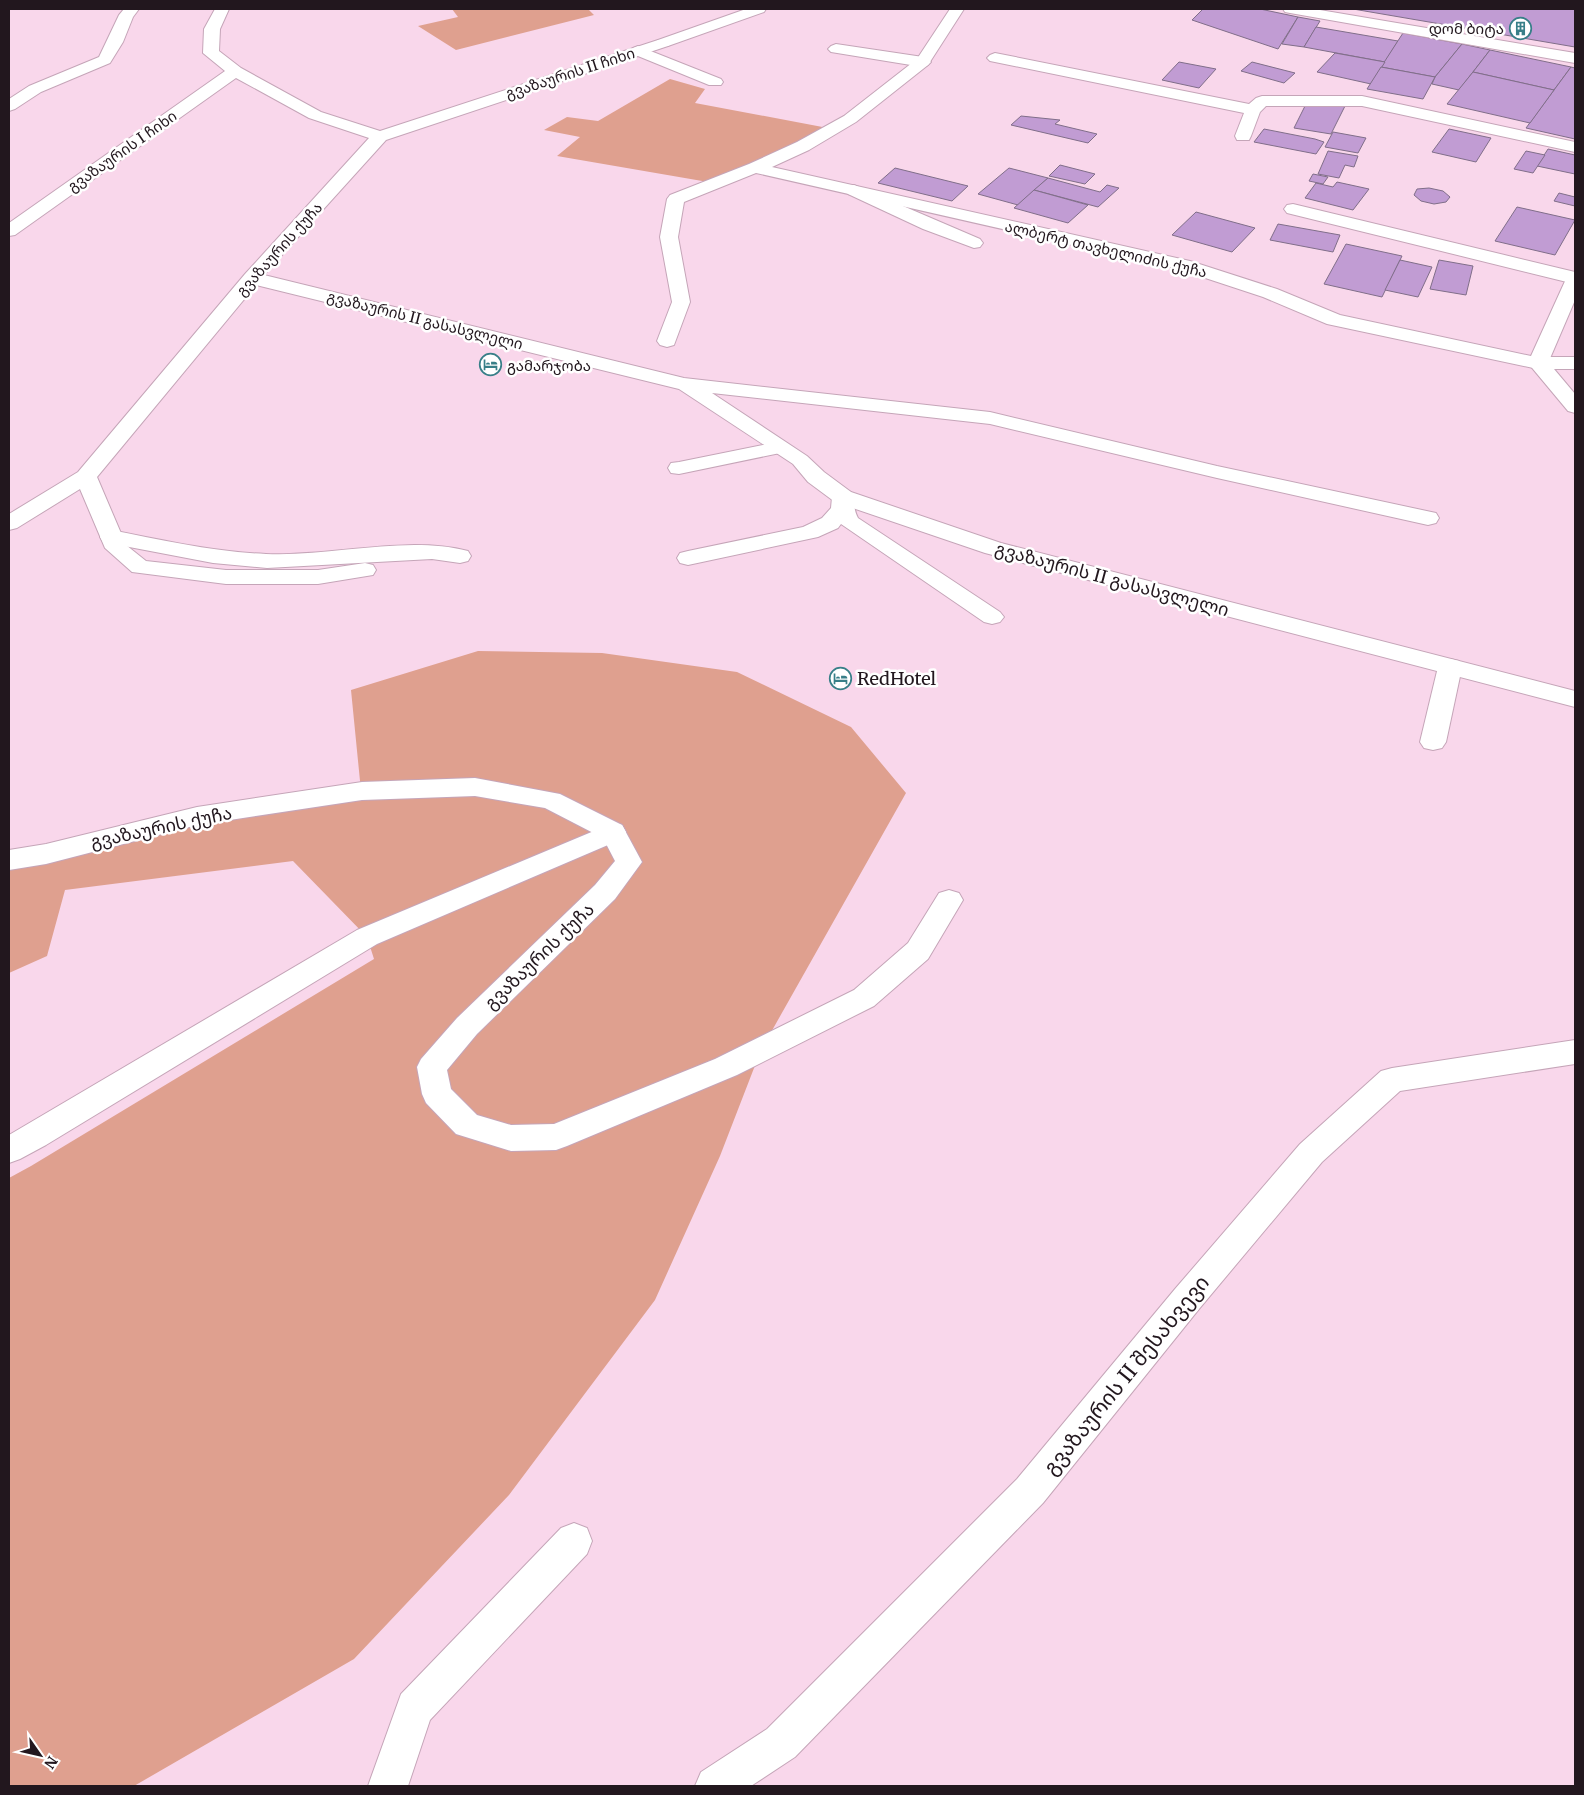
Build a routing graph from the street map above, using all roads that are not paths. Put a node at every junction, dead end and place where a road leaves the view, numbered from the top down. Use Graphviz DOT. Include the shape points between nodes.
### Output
graph roads {
  1 [pos="132,9"];
  2 [pos="222,9"];
  3 [pos="759,9"];
  4 [pos="957,9"];
  5 [pos="1290,9"];
  6 [pos="836,49"];
  7 [pos="638,51"];
  8 [pos="995,58"];
  9 [pos="1575,58"];
  10 [pos="923,62"];
  11 [pos="234,71"];
  12 [pos="715,82"];
  13 [pos="9,106"];
  14 [pos="1253,110"];
  15 [pos="380,136"];
  16 [pos="1243,136"];
  17 [pos="1575,147"];
  18 [pos="755,168"];
  19 [pos="854,190"];
  20 [pos="1293,209"];
  21 [pos="9,230"];
  22 [pos="974,242"];
  23 [pos="252,278"];
  24 [pos="1575,278"];
  25 [pos="666,341"];
  26 [pos="1538,363"];
  27 [pos="1575,363"];
  28 [pos="684,384"];
  29 [pos="1575,407"];
  30 [pos="778,448"];
  31 [pos="679,468"];
  32 [pos="86,477"];
  33 [pos="842,503"];
  34 [pos="1428,518"];
  35 [pos="9,523"];
  36 [pos="111,537"];
  37 [pos="460,556"];
  38 [pos="688,558"];
  39 [pos="365,570"];
  40 [pos="992,617"];
  41 [pos="1450,667"];
  42 [pos="1574,699"];
  43 [pos="1433,742"];
  44 [pos="613,832"];
  45 [pos="9,860"];
  46 [pos="949,900"];
  47 [pos="1575,1052"];
  48 [pos="9,1150"];
  49 [pos="574,1540"];
  50 [pos="388,1786"];
  51 [pos="715,1786"];
  1 -- 13 [label="street" via="105,60 35,89"];
  2 -- 11 [label="street" via="212,29 211,53"];
  3 -- 7 [label="street, გვაზაურის II ჩიხი"];
  4 -- 10 [label="street"];
  5 -- 9 [label="street"];
  6 -- 10 [label="street"];
  7 -- 12 [label="street"];
  7 -- 15 [label="street, გვაზაურის II ჩიხი"];
  8 -- 14 [label="street"];
  10 -- 18 [label="street" via="850,119"];
  11 -- 15 [label="street" via="315,115"];
  11 -- 21 [label="street, გვაზაურის I ჩიხი"];
  14 -- 16 [label="street"];
  14 -- 17 [label="street" via="1262,101 1362,101"];
  15 -- 23 [label="street, გვაზაურის ქუჩა"];
  18 -- 19 [label="street, ალბერტ თავხელიძის ქუჩა"];
  18 -- 25 [label="street" via="676,199 669,237 681,302"];
  19 -- 22 [label="street"];
  19 -- 26 [label="street, ალბერტ თავხელიძის ქუჩა" via="1183,265 1270,293 1334,320"];
  20 -- 24 [label="street"];
  23 -- 28 [label="street, გვაზაურის II გასასვლელი"];
  23 -- 32 [label="street, გვაზაურის ქუჩა"];
  24 -- 26 [label="street"];
  26 -- 27 [label="street, ალბერტ თავხელიძის ქუჩა"];
  26 -- 29 [label="street"];
  28 -- 30 [label="street, გვაზაურის II გასასვლელი"];
  28 -- 34 [label="street, გვაზაურის II გასასვლელი" via="990,418"];
  30 -- 31 [label="street"];
  30 -- 33 [label="street, გვაზაურის II გასასვლელი" via="800,460"];
  32 -- 35 [label="street, გვაზაურის ქუჩა"];
  32 -- 36 [label="street"];
  33 -- 38 [label="street" via="830,523 810,532"];
  33 -- 40 [label="street" via="850,522"];
  33 -- 41 [label="street, გვაზაურის II გასასვლელი" via="993,548"];
  36 -- 37 [label="street" via="213,556 267,561 432,552"];
  36 -- 39 [label="street" via="116,548 140,567 226,578 318,577"];
  41 -- 42 [label="street, გვაზაურის II გასასვლელი"];
  41 -- 43 [label="street"];
  44 -- 45 [label="street, გვაზაურის ქუჩა" via="551,800 475,786 362,791 197,816 46,854"];
  44 -- 46 [label="street, გვაზაურის ქუჩა" via="629,862 605,892 467,1026 432,1068 437,1094 467,1125 511,1138 556,1138 726,1067 864,998 918,950"];
  44 -- 48 [label="street" via="367,938"];
  47 -- 51 [label="street, გვაზაურის II შესახვევი" via="1392,1080 1311,1153 1030,1492 781,1743"];
  49 -- 50 [label="street" via="415,1708"];
}
